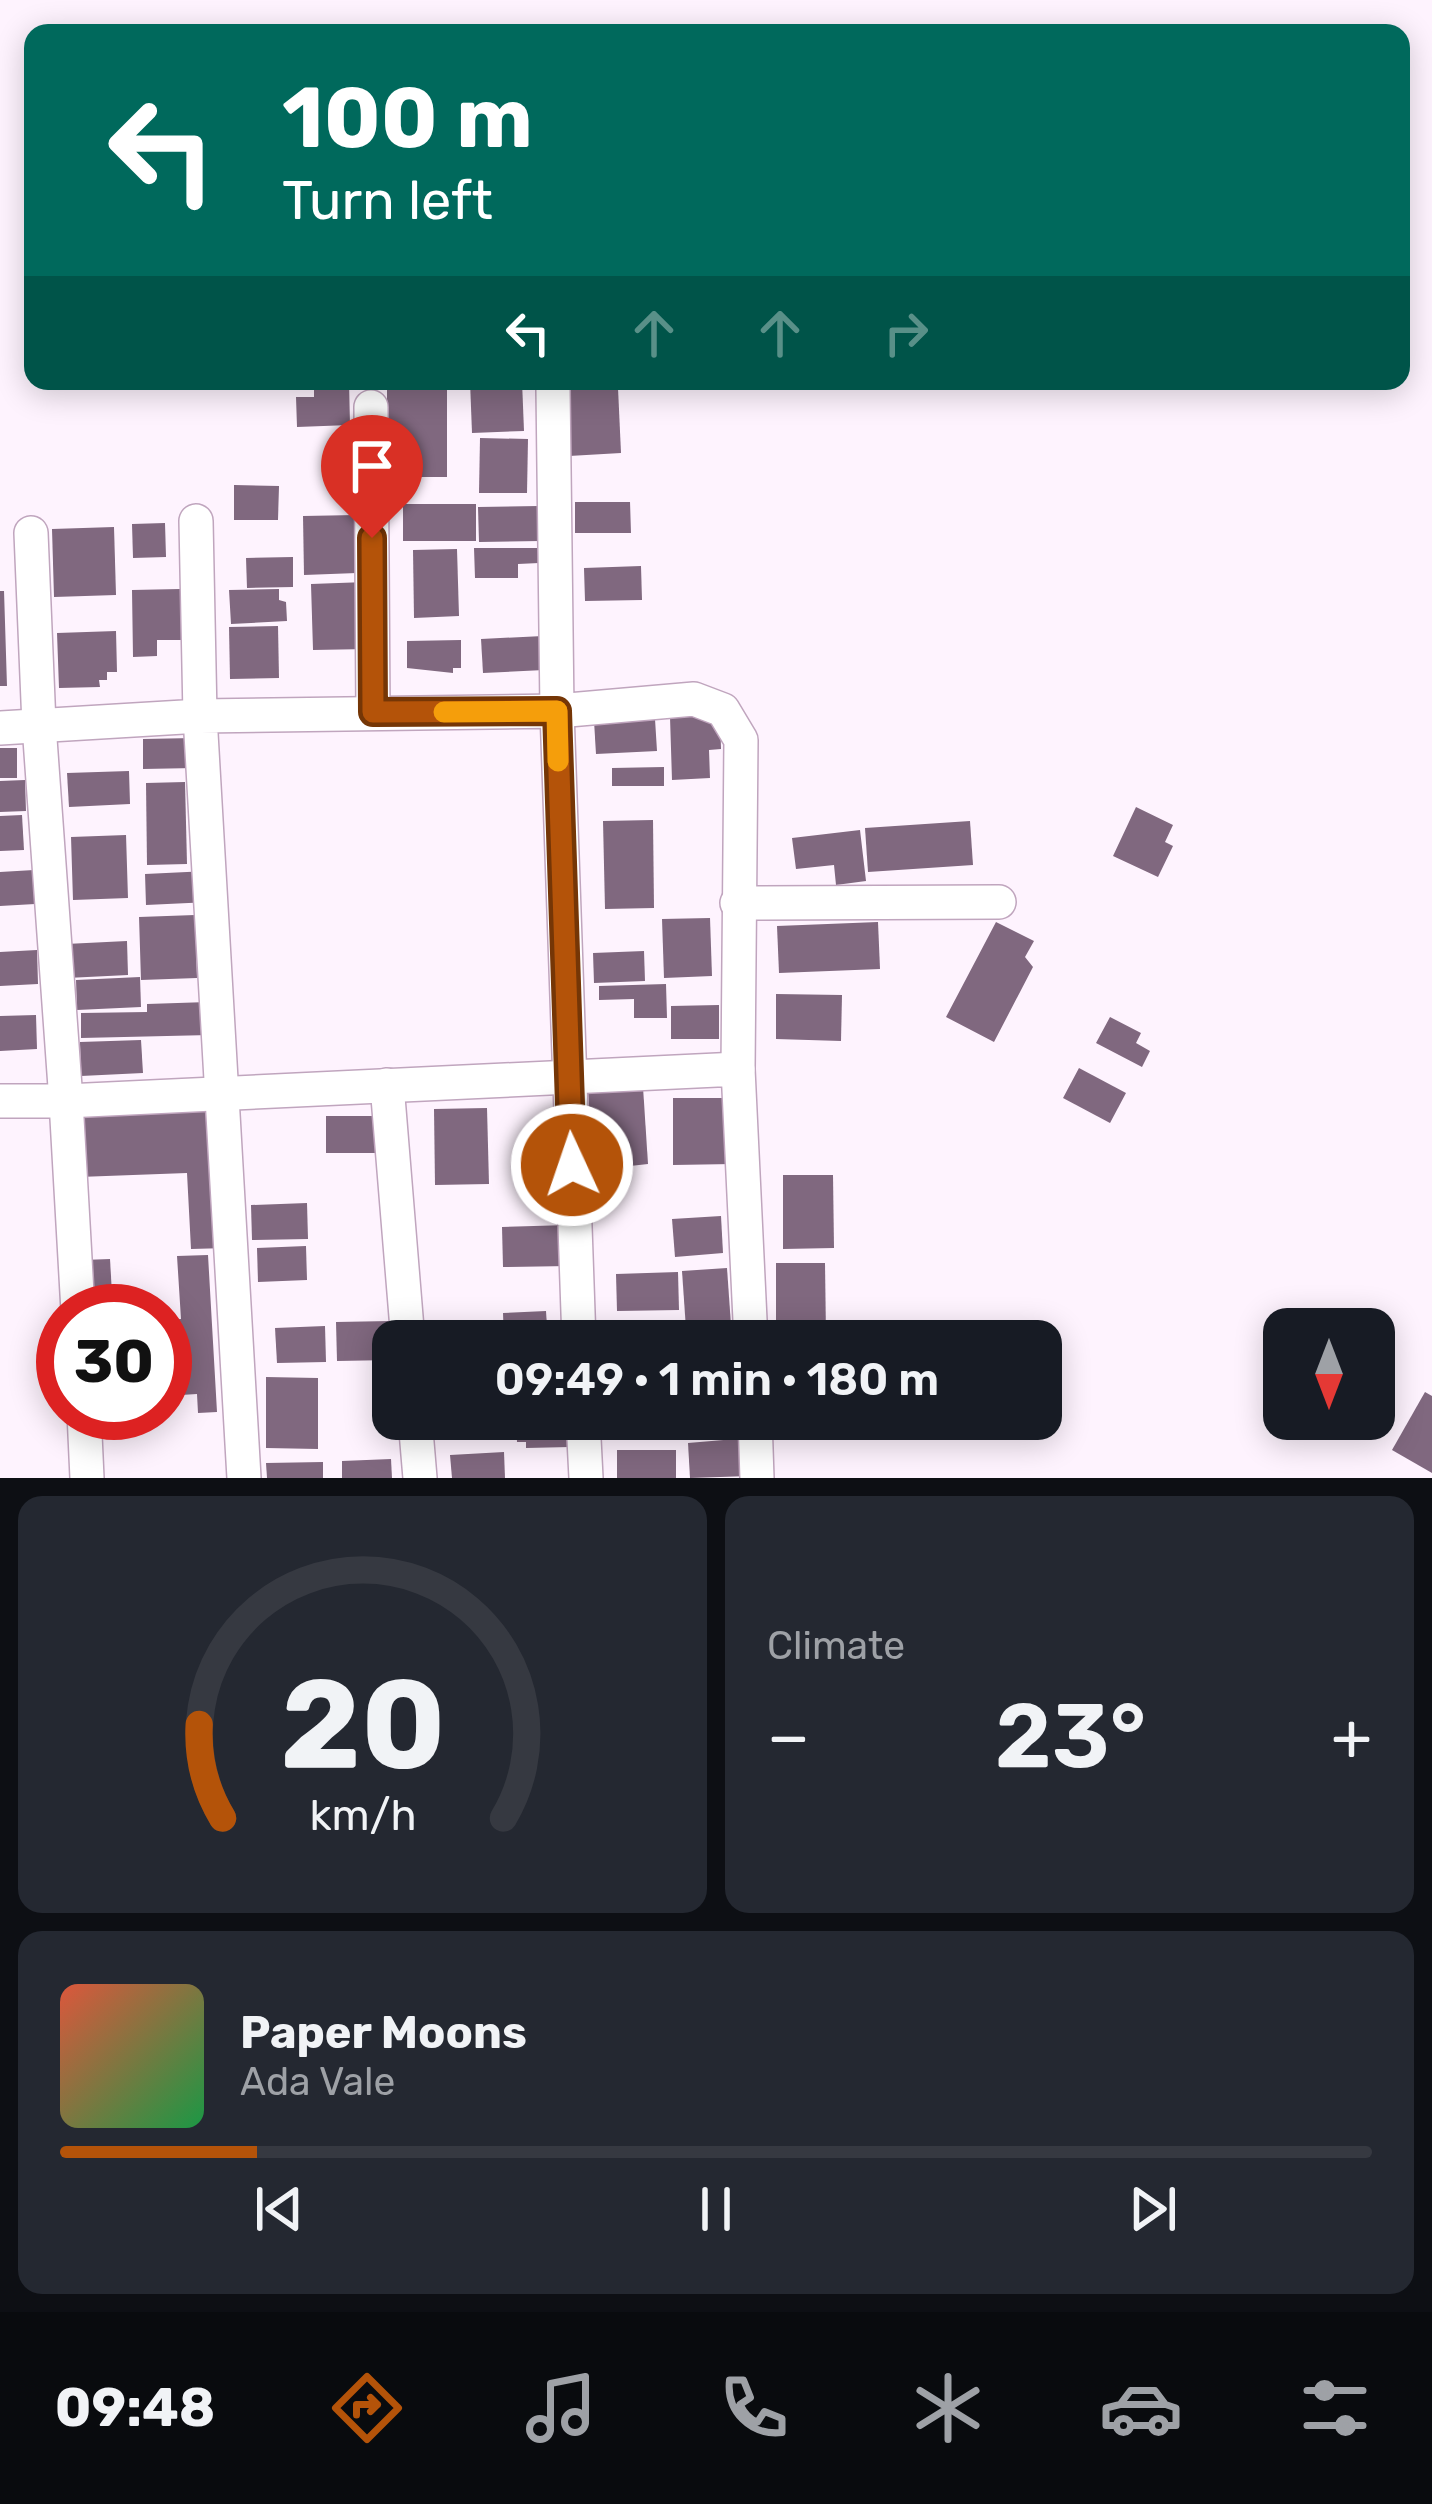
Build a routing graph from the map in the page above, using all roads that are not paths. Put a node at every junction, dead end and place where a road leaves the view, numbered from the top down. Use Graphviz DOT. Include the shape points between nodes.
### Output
graph roads {
  1 [pos="554,390"];
  2 [pos="371,407"];
  3 [pos="196,521"];
  4 [pos="31,533"];
  5 [pos="557,711"];
  6 [pos="373,712"];
  7 [pos="200,716"];
  8 [pos="39,725"];
  9 [pos="0,728"];
  10 [pos="999,902"];
  11 [pos="737,903"];
  12 [pos="738,1069"];
  13 [pos="567,1077"];
  14 [pos="387,1085"];
  15 [pos="224,1094"];
  16 [pos="0,1101"];
  17 [pos="66,1101"];
  18 [pos="76,1284"];
  19 [pos="406,1320"];
  20 [pos="578,1320"];
  21 [pos="750,1320"];
  22 [pos="85,1440"];
  23 [pos="416,1440"];
  24 [pos="584,1440"];
  25 [pos="755,1440"];
  26 [pos="87,1478"];
  27 [pos="244,1478"];
  28 [pos="419,1478"];
  29 [pos="586,1478"];
  30 [pos="758,1478"];
  1 -- 5 [label="street"];
  2 -- 6 [label="street"];
  3 -- 7 [label="street"];
  4 -- 8 [label="street"];
  5 -- 6 [label="street"];
  5 -- 11 [label="street" via="694,699 722,710 741,740"];
  5 -- 13 [label="street"];
  6 -- 7 [label="street"];
  7 -- 8 [label="street"];
  7 -- 15 [label="street"];
  8 -- 9 [label="street"];
  8 -- 17 [label="street"];
  10 -- 11 [label="street"];
  11 -- 12 [label="street"];
  12 -- 13 [label="street"];
  12 -- 21 [label="street"];
  13 -- 14 [label="street"];
  13 -- 20 [label="street"];
  14 -- 15 [label="street"];
  14 -- 19 [label="street"];
  15 -- 17 [label="street"];
  15 -- 27 [label="street"];
  16 -- 17 [label="street"];
  17 -- 18 [label="street"];
  22 -- 26 [label="street"];
  23 -- 28 [label="street"];
  24 -- 29 [label="street"];
  25 -- 30 [label="street"];
}
